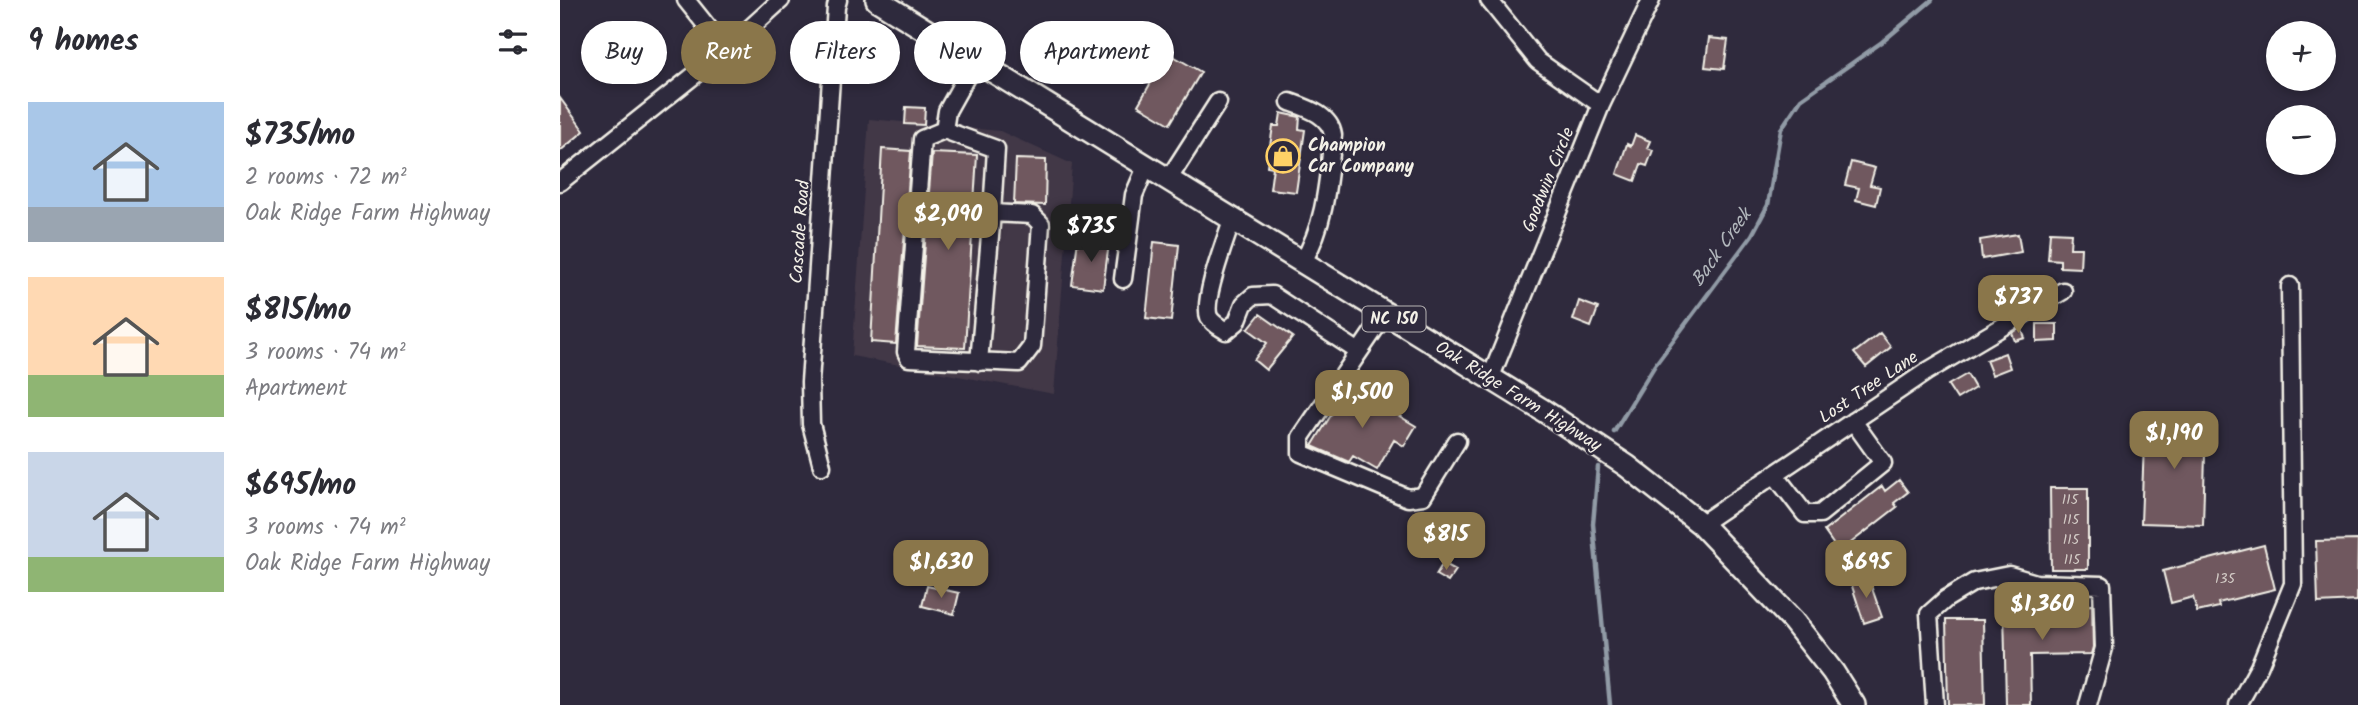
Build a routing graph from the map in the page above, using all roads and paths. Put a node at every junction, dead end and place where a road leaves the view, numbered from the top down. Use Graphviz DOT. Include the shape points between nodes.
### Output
graph roads {
  1 [pos="686,0"];
  2 [pos="781,0"];
  3 [pos="838,0"];
  4 [pos="1489,0"];
  5 [pos="1651,0"];
  6 [pos="885,2"];
  7 [pos="703,21"];
  8 [pos="758,21"];
  9 [pos="914,21"];
  10 [pos="1006,80"];
  11 [pos="683,84"];
  12 [pos="962,84"];
  13 [pos="1218,102"];
  14 [pos="1290,102"];
  15 [pos="1601,104"];
  16 [pos="944,130"];
  17 [pos="1146,167"];
  18 [pos="1168,180"];
  19 [pos="560,182"];
  20 [pos="992,213"];
  21 [pos="1232,220"];
  22 [pos="1302,263"];
  23 [pos="1123,279"];
  24 [pos="2290,286"];
  25 [pos="2063,291"];
  26 [pos="1385,314"];
  27 [pos="1359,352"];
  28 [pos="979,362"];
  29 [pos="1490,379"];
  30 [pos="1853,421"];
  31 [pos="1457,441"];
  32 [pos="822,466"];
  33 [pos="1775,475"];
  34 [pos="1701,524"];
  35 [pos="2243,703"];
  36 [pos="1854,705"];
  37 [pos="1935,705"];
  38 [pos="2088,705"];
  1 -- 7 [label="street"];
  2 -- 8 [label="street"];
  3 -- 32 [label="street, Cascade Road" via="810,382 811,424"];
  4 -- 15 [label="street" via="1538,61"];
  5 -- 15 [label="street, Goodwin Circle"];
  6 -- 9 [label="main road, Oak Ridge Farm Highway / NC 150"];
  10 -- 17 [label="main road, Oak Ridge Farm Highway / NC 150"];
  11 -- 19 [label="street"];
  12 -- 16 [label="street" via="947,111"];
  13 -- 18 [label="street"];
  14 -- 22 [label="street" via="1322,117 1334,135 1326,201 1314,243"];
  15 -- 29 [label="street, Goodwin Circle"];
  16 -- 20 [label="street" via="996,149"];
  16 -- 28 [label="street" via="922,139 906,352 909,358"];
  17 -- 18 [label="main road, Oak Ridge Farm Highway / NC 150"];
  17 -- 23 [label="street" via="1133,195"];
  18 -- 21 [label="main road, Oak Ridge Farm Highway / NC 150"];
  20 -- 28 [label="street"];
  20 -- 28 [label="street" via="1032,215 1041,224 1032,346 1019,363"];
  21 -- 22 [label="main road, Oak Ridge Farm Highway / NC 150"];
  21 -- 27 [label="street" via="1213,278 1207,310 1211,321 1226,331 1254,296 1272,295"];
  22 -- 26 [label="main road, Oak Ridge Farm Highway / NC 150"];
  24 -- 35 [label="street" via="2293,584"];
  25 -- 30 [label="street, Lost Tree Lane"];
  26 -- 27 [label="street"];
  26 -- 29 [label="main road, Oak Ridge Farm Highway / NC 150"];
  27 -- 31 [label="street" via="1301,437 1301,453 1408,498 1423,496"];
  29 -- 34 [label="main road, Oak Ridge Farm Highway / NC 150" via="1627,466"];
  30 -- 33 [label="street, Lost Tree Lane"];
  30 -- 33 [label="street" via="1883,463 1820,514 1805,514"];
  33 -- 34 [label="street, Lost Tree Lane"];
  34 -- 36 [label="main road, Oak Ridge Farm Highway / NC 150" via="1793,621"];
  37 -- 38 [label="street" via="1929,614 1974,582 2008,575 2036,583 2102,585 2104,648"];
}
